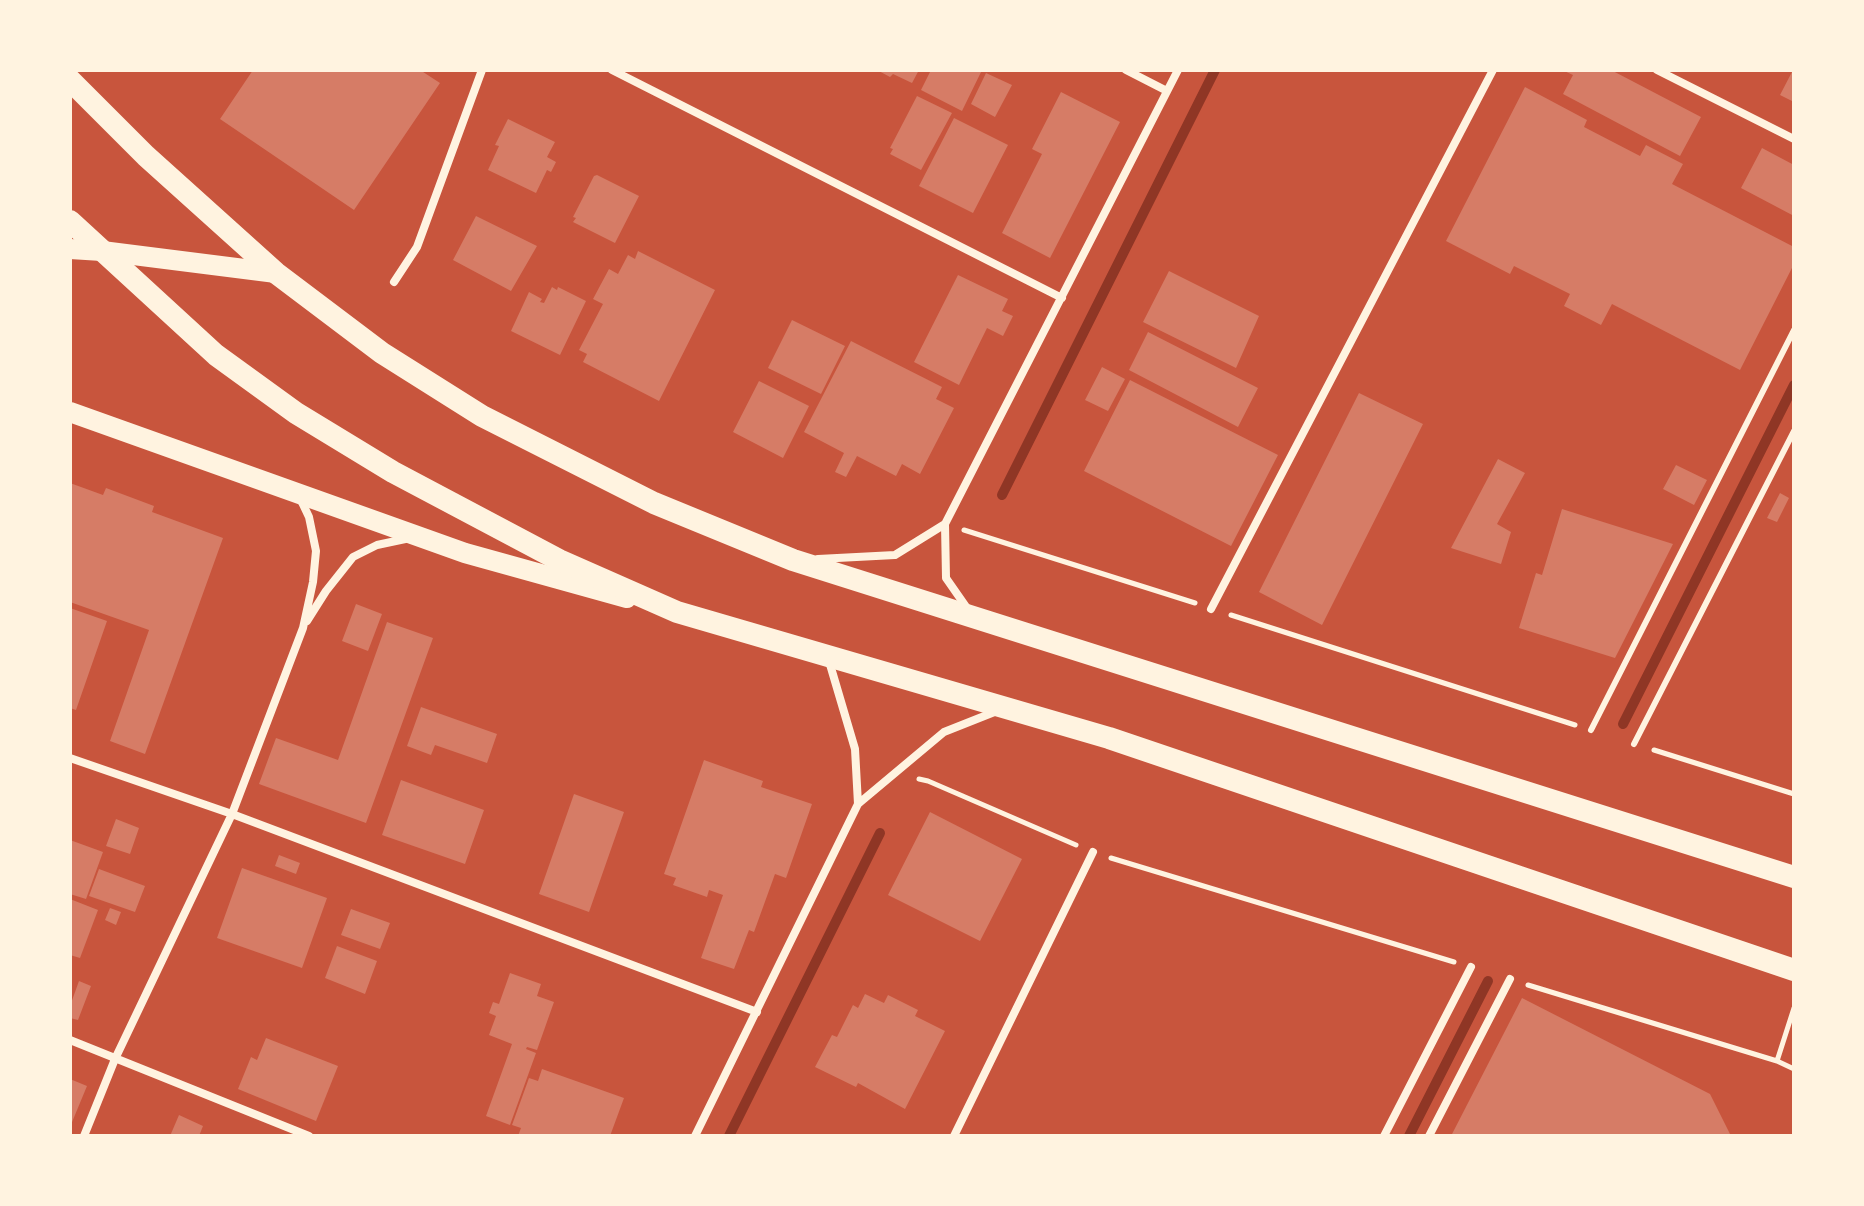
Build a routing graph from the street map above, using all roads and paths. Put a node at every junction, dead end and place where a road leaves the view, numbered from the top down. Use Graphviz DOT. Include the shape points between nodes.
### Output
graph roads {
  1 [pos="482,70"];
  2 [pos="612,70"];
  3 [pos="1126,70"];
  4 [pos="1178,70"];
  5 [pos="1493,70"];
  6 [pos="1657,70"];
  7 [pos="70,80"];
  8 [pos="1167,91"];
  9 [pos="1794,139"];
  10 [pos="70,221"];
  11 [pos="70,249"];
  12 [pos="102,251"];
  13 [pos="276,273"];
  14 [pos="394,282"];
  15 [pos="1062,298"];
  16 [pos="1794,330"];
  17 [pos="70,412"];
  18 [pos="1794,431"];
  19 [pos="297,491"];
  20 [pos="945,524"];
  21 [pos="417,536"];
  22 [pos="793,560"];
  23 [pos="1211,609"];
  24 [pos="677,612"];
  25 [pos="973,618"];
  26 [pos="303,628"];
  27 [pos="827,656"];
  28 [pos="1004,708"];
  29 [pos="1591,730"];
  30 [pos="1634,744"];
  31 [pos="70,758"];
  32 [pos="892,775"];
  33 [pos="1794,794"];
  34 [pos="858,804"];
  35 [pos="232,814"];
  36 [pos="1093,852"];
  37 [pos="1794,877"];
  38 [pos="1471,967"];
  39 [pos="1794,970"];
  40 [pos="1510,979"];
  41 [pos="1794,1008"];
  42 [pos="757,1012"];
  43 [pos="70,1040"];
  44 [pos="115,1059"];
  45 [pos="1777,1061"];
  46 [pos="1794,1069"];
  47 [pos="84,1136"];
  48 [pos="309,1136"];
  49 [pos="695,1136"];
  50 [pos="954,1136"];
  51 [pos="1384,1136"];
  52 [pos="1429,1136"];
  1 -- 14 [label="street" via="417,247"];
  2 -- 15 [label="street"];
  3 -- 8 [label="street"];
  4 -- 8 [label="street"];
  5 -- 23 [label="street"];
  6 -- 9 [label="street"];
  7 -- 13 [label="highway"];
  8 -- 15 [label="street"];
  10 -- 12 [label="highway"];
  11 -- 12 [label="main road"];
  12 -- 13 [label="main road"];
  12 -- 24 [label="highway" via="216,355 296,413 393,472 559,560"];
  13 -- 22 [label="highway" via="382,353 482,416 654,503"];
  15 -- 20 [label="street"];
  16 -- 29 [label="lane"];
  17 -- 19 [label="main road"];
  18 -- 30 [label="lane"];
  19 -- 21 [label="main road"];
  19 -- 26 [label="street" via="316,551"];
  20 -- 22 [label="street" via="895,555"];
  20 -- 23 [label="path"];
  20 -- 25 [label="street" via="946,578"];
  21 -- 24 [label="main road"];
  21 -- 26 [label="street" via="353,557"];
  22 -- 25 [label="highway"];
  23 -- 29 [label="path"];
  24 -- 27 [label="highway"];
  25 -- 37 [label="highway"];
  26 -- 35 [label="street"];
  27 -- 28 [label="highway"];
  27 -- 34 [label="street" via="855,749"];
  28 -- 32 [label="street" via="944,732"];
  28 -- 39 [label="highway" via="1109,738"];
  30 -- 33 [label="path"];
  31 -- 35 [label="street"];
  32 -- 34 [label="street"];
  32 -- 36 [label="path" via="928,781"];
  34 -- 42 [label="street"];
  35 -- 42 [label="street"];
  35 -- 44 [label="street"];
  36 -- 38 [label="path"];
  36 -- 50 [label="street"];
  38 -- 51 [label="street"];
  40 -- 45 [label="path"];
  40 -- 52 [label="street"];
  41 -- 45 [label="path"];
  42 -- 49 [label="street"];
  43 -- 44 [label="street"];
  44 -- 47 [label="street"];
  44 -- 48 [label="street"];
  45 -- 46 [label="path"];
}
